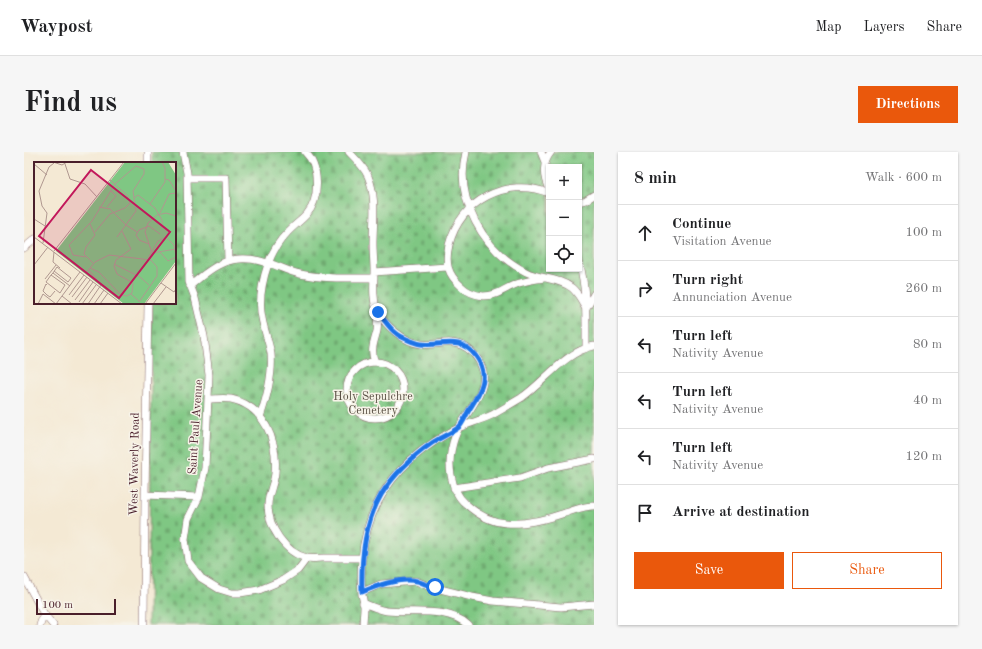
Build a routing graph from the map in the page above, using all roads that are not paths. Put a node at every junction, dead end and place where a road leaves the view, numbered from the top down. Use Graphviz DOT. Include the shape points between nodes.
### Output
graph roads {
  1 [pos="183,152"];
  2 [pos="305,152"];
  3 [pos="349,152"];
  4 [pos="466,152"];
  5 [pos="541,152"];
  6 [pos="551,152"];
  7 [pos="545,162"];
  8 [pos="188,178"];
  9 [pos="546,182"];
  10 [pos="546,192"];
  11 [pos="594,195"];
  12 [pos="583,201"];
  13 [pos="469,208"];
  14 [pos="34,241"];
  15 [pos="24,248"];
  16 [pos="228,260"];
  17 [pos="269,263"];
  18 [pos="447,267"];
  19 [pos="582,272"];
  20 [pos="374,275"];
  21 [pos="544,278"];
  22 [pos="190,286"];
  23 [pos="594,294"];
  24 [pos="148,304"];
  25 [pos="586,308"];
  26 [pos="378,312"];
  27 [pos="594,346"];
  28 [pos="586,348"];
  29 [pos="375,362"];
  30 [pos="209,399"];
  31 [pos="260,417"];
  32 [pos="459,427"];
  33 [pos="594,459"];
  34 [pos="454,488"];
  35 [pos="145,495"];
  36 [pos="199,497"];
  37 [pos="594,506"];
  38 [pos="307,558"];
  39 [pos="362,558"];
  40 [pos="24,577"];
  41 [pos="362,592"];
  42 [pos="364,603"];
  43 [pos="594,604"];
  44 [pos="44,614"];
  45 [pos="40,625"];
  46 [pos="53,625"];
  47 [pos="144,625"];
  48 [pos="363,625"];
  49 [pos="468,625"];
  1 -- 8 [label="street, Saint Paul Avenue"];
  2 -- 17 [label="street" via="313,164 317,183 314,202 308,214 276,246"];
  3 -- 20 [label="street" via="368,175 374,200"];
  4 -- 13 [label="street" via="463,173"];
  5 -- 7 [label="street"];
  6 -- 7 [label="street"];
  7 -- 9 [label="street"];
  8 -- 16 [label="street" via="226,178"];
  8 -- 22 [label="street, Saint Paul Avenue"];
  10 -- 13 [label="street" via="516,187 483,198"];
  11 -- 12 [label="street"];
  13 -- 18 [label="street" via="452,234 447,251"];
  13 -- 21 [label="street" via="479,229 498,252 527,272"];
  14 -- 15 [label="street"];
  16 -- 17 [label="street" via="247,258"];
  16 -- 22 [label="street" via="213,267"];
  17 -- 20 [label="street" via="298,274 326,278"];
  17 -- 31 [label="street" via="262,282 260,302 271,354 270,373 267,397"];
  18 -- 20 [label="street"];
  18 -- 21 [label="street" via="454,280 466,291 482,296 498,294 513,285"];
  19 -- 25 [label="street"];
  20 -- 26 [label="street" via="374,297"];
  21 -- 25 [label="street" via="572,288"];
  22 -- 30 [label="street, Saint Paul Avenue" via="204,336 210,375"];
  23 -- 25 [label="street"];
  24 -- 35 [label="street, West Waverly Road"];
  25 -- 28 [label="street"];
  26 -- 29 [label="street" via="377,331 372,347"];
  26 -- 32 [label="street" via="396,333 420,344 452,342 465,346 476,356 483,376 482,387"];
  27 -- 28 [label="street"];
  28 -- 32 [label="street" via="570,356 538,386 520,398 491,415"];
  29 -- 29 [label="street" via="358,368 350,378 347,391 349,400 356,410 367,417 376,418 394,411 400,404 403,385 393,368"];
  30 -- 31 [label="street" via="231,399 248,407"];
  30 -- 36 [label="street, Saint Paul Avenue" via="205,468"];
  31 -- 38 [label="street" via="268,428 275,456 275,473 268,505 271,522 287,547"];
  32 -- 34 [label="street" via="450,463"];
  32 -- 39 [label="street" via="423,449 404,465 392,480 381,495 373,514"];
  33 -- 34 [label="street" via="548,468 520,478"];
  34 -- 37 [label="street" via="462,501 476,513 506,524 540,521 584,506"];
  35 -- 36 [label="street"];
  35 -- 47 [label="street, West Waverly Road"];
  36 -- 38 [label="street, Saint Paul Avenue" via="188,519 185,539 188,561 201,578 219,589 240,593 268,588 298,570"];
  38 -- 39 [label="street"];
  39 -- 41 [label="street"];
  40 -- 44 [label="street"];
  41 -- 42 [label="street"];
  41 -- 43 [label="street" via="382,584 416,581 493,601 561,607"];
  42 -- 48 [label="street"];
  42 -- 49 [label="street" via="385,611 453,616"];
  44 -- 45 [label="street"];
  44 -- 46 [label="street"];
}
